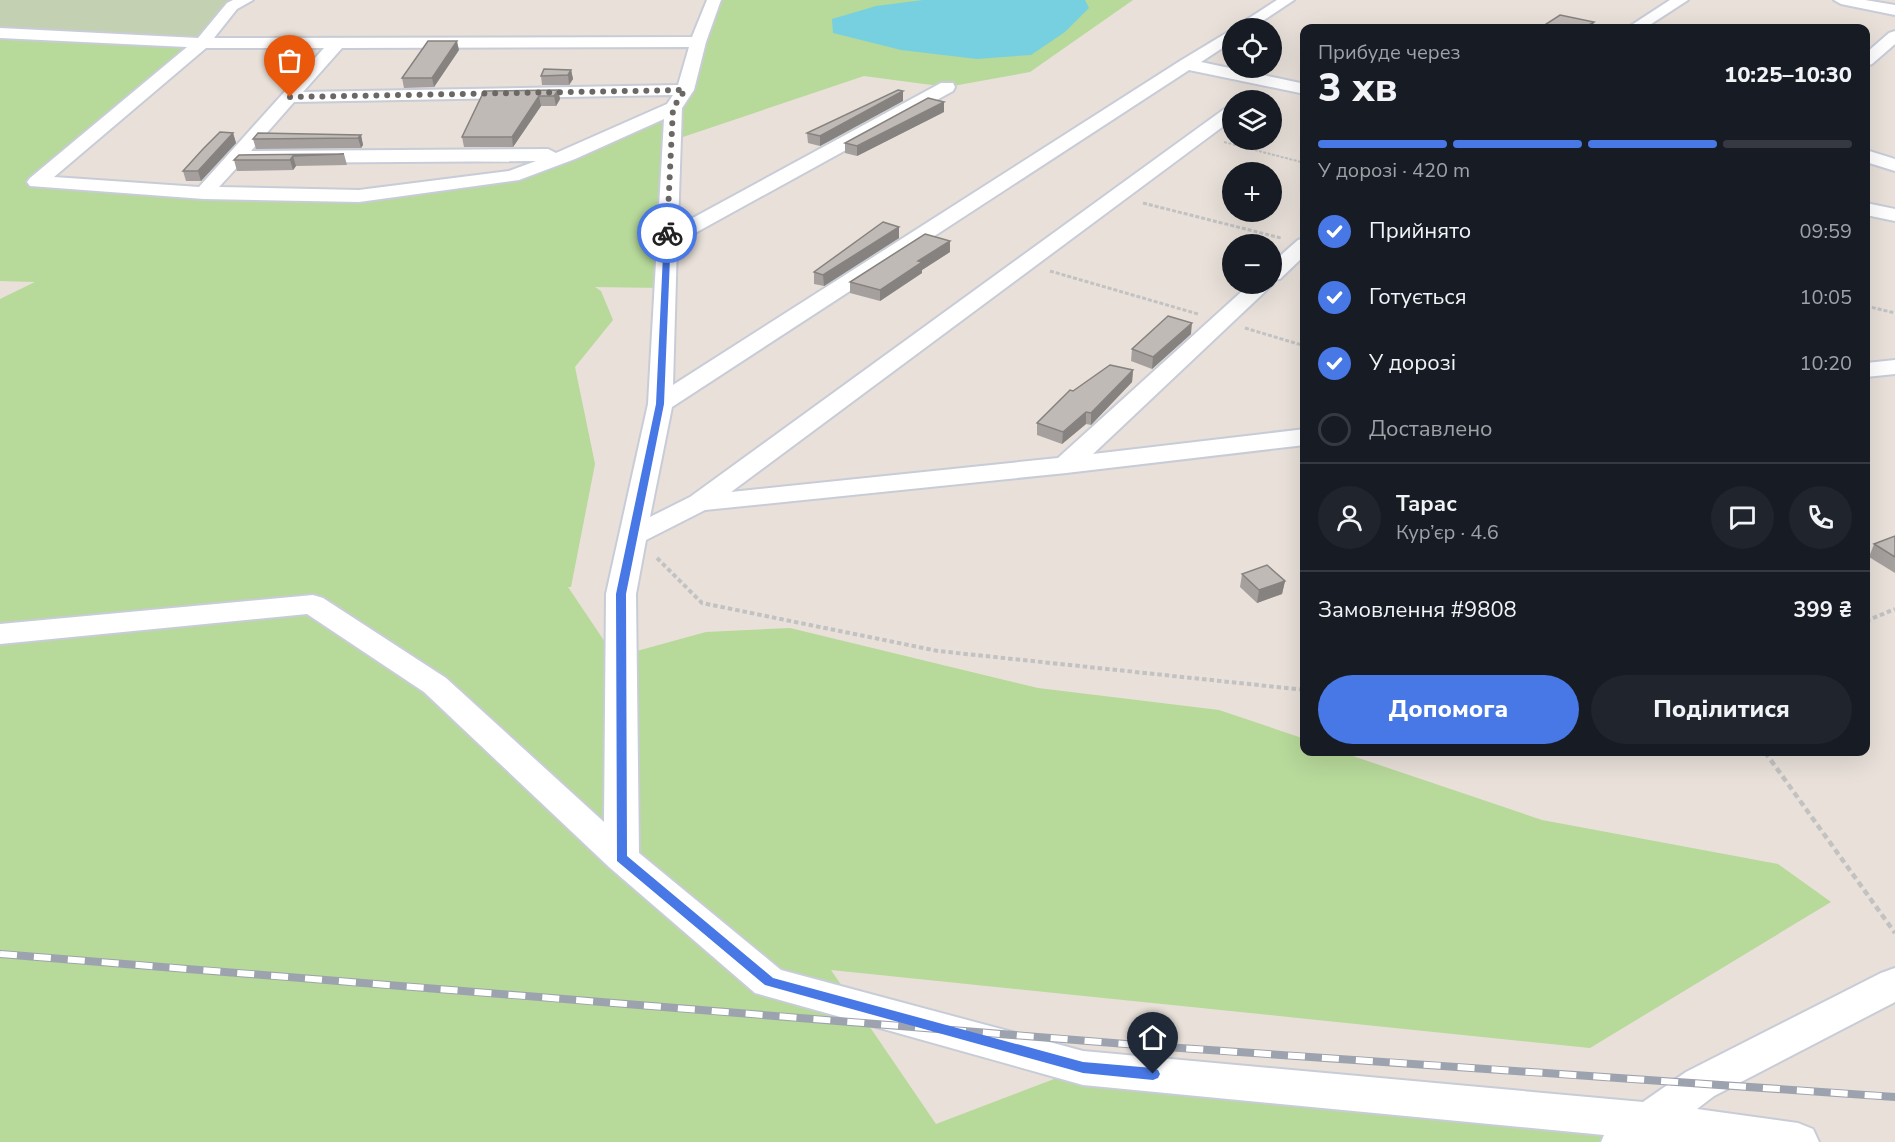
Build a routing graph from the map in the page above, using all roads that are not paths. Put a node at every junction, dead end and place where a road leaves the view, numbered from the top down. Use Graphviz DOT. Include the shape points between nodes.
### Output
graph roads {
  1 [pos="246,0"];
  2 [pos="714,0"];
  3 [pos="1287,0"];
  4 [pos="1681,0"];
  5 [pos="1841,0"];
  6 [pos="1895,10"];
  7 [pos="1258,18"];
  8 [pos="1642,24"];
  9 [pos="0,33"];
  10 [pos="1895,36"];
  11 [pos="1222,41"];
  12 [pos="698,42"];
  13 [pos="337,43"];
  14 [pos="202,44"];
  15 [pos="1870,58"];
  16 [pos="1186,64"];
  17 [pos="1272,82"];
  18 [pos="947,87"];
  19 [pos="1300,89"];
  20 [pos="1261,90"];
  21 [pos="290,97"];
  22 [pos="679,99"];
  23 [pos="1222,119"];
  24 [pos="568,155"];
  25 [pos="236,157"];
  26 [pos="1870,157"];
  27 [pos="1895,165"];
  28 [pos="204,193"];
  29 [pos="1870,210"];
  30 [pos="1895,215"];
  31 [pos="667,240"];
  32 [pos="1300,249"];
  33 [pos="1282,265"];
  34 [pos="1251,294"];
  35 [pos="1895,367"];
  36 [pos="1870,370"];
  37 [pos="660,404"];
  38 [pos="1300,438"];
  39 [pos="1066,465"];
  40 [pos="699,503"];
  41 [pos="635,536"];
  42 [pos="0,634"];
  43 [pos="621,858"];
  44 [pos="1895,984"];
  45 [pos="1635,1132"];
  46 [pos="1798,1142"];
  1 -- 14 [label="street" via="232,6"];
  2 -- 12 [label="street"];
  3 -- 7 [label="street"];
  4 -- 8 [label="street"];
  5 -- 6 [label="street"];
  9 -- 14 [label="street"];
  10 -- 15 [label="street"];
  11 -- 16 [label="street"];
  12 -- 13 [label="street"];
  12 -- 22 [label="street"];
  13 -- 14 [label="street"];
  13 -- 21 [label="street"];
  14 -- 28 [label="street" via="37,182"];
  16 -- 17 [label="street"];
  16 -- 37 [label="street"];
  17 -- 19 [label="street"];
  17 -- 20 [label="street"];
  18 -- 31 [label="street"];
  21 -- 22 [label="street"];
  21 -- 25 [label="street"];
  22 -- 24 [label="street"];
  22 -- 31 [label="street"];
  23 -- 40 [label="street"];
  24 -- 25 [label="street"];
  24 -- 28 [label="street" via="512,176 358,196"];
  25 -- 28 [label="street"];
  26 -- 27 [label="street"];
  29 -- 30 [label="street"];
  31 -- 37 [label="street"];
  32 -- 33 [label="street"];
  34 -- 39 [label="street"];
  35 -- 36 [label="street"];
  37 -- 41 [label="street"];
  38 -- 39 [label="street"];
  39 -- 40 [label="street"];
  40 -- 41 [label="street"];
  41 -- 43 [label="street" via="621,594"];
  42 -- 43 [label="street" via="313,604 435,686"];
  43 -- 45 [label="street" via="769,982 1083,1068"];
  44 -- 45 [label="street" via="1700,1084"];
  45 -- 46 [label="street"];
}
